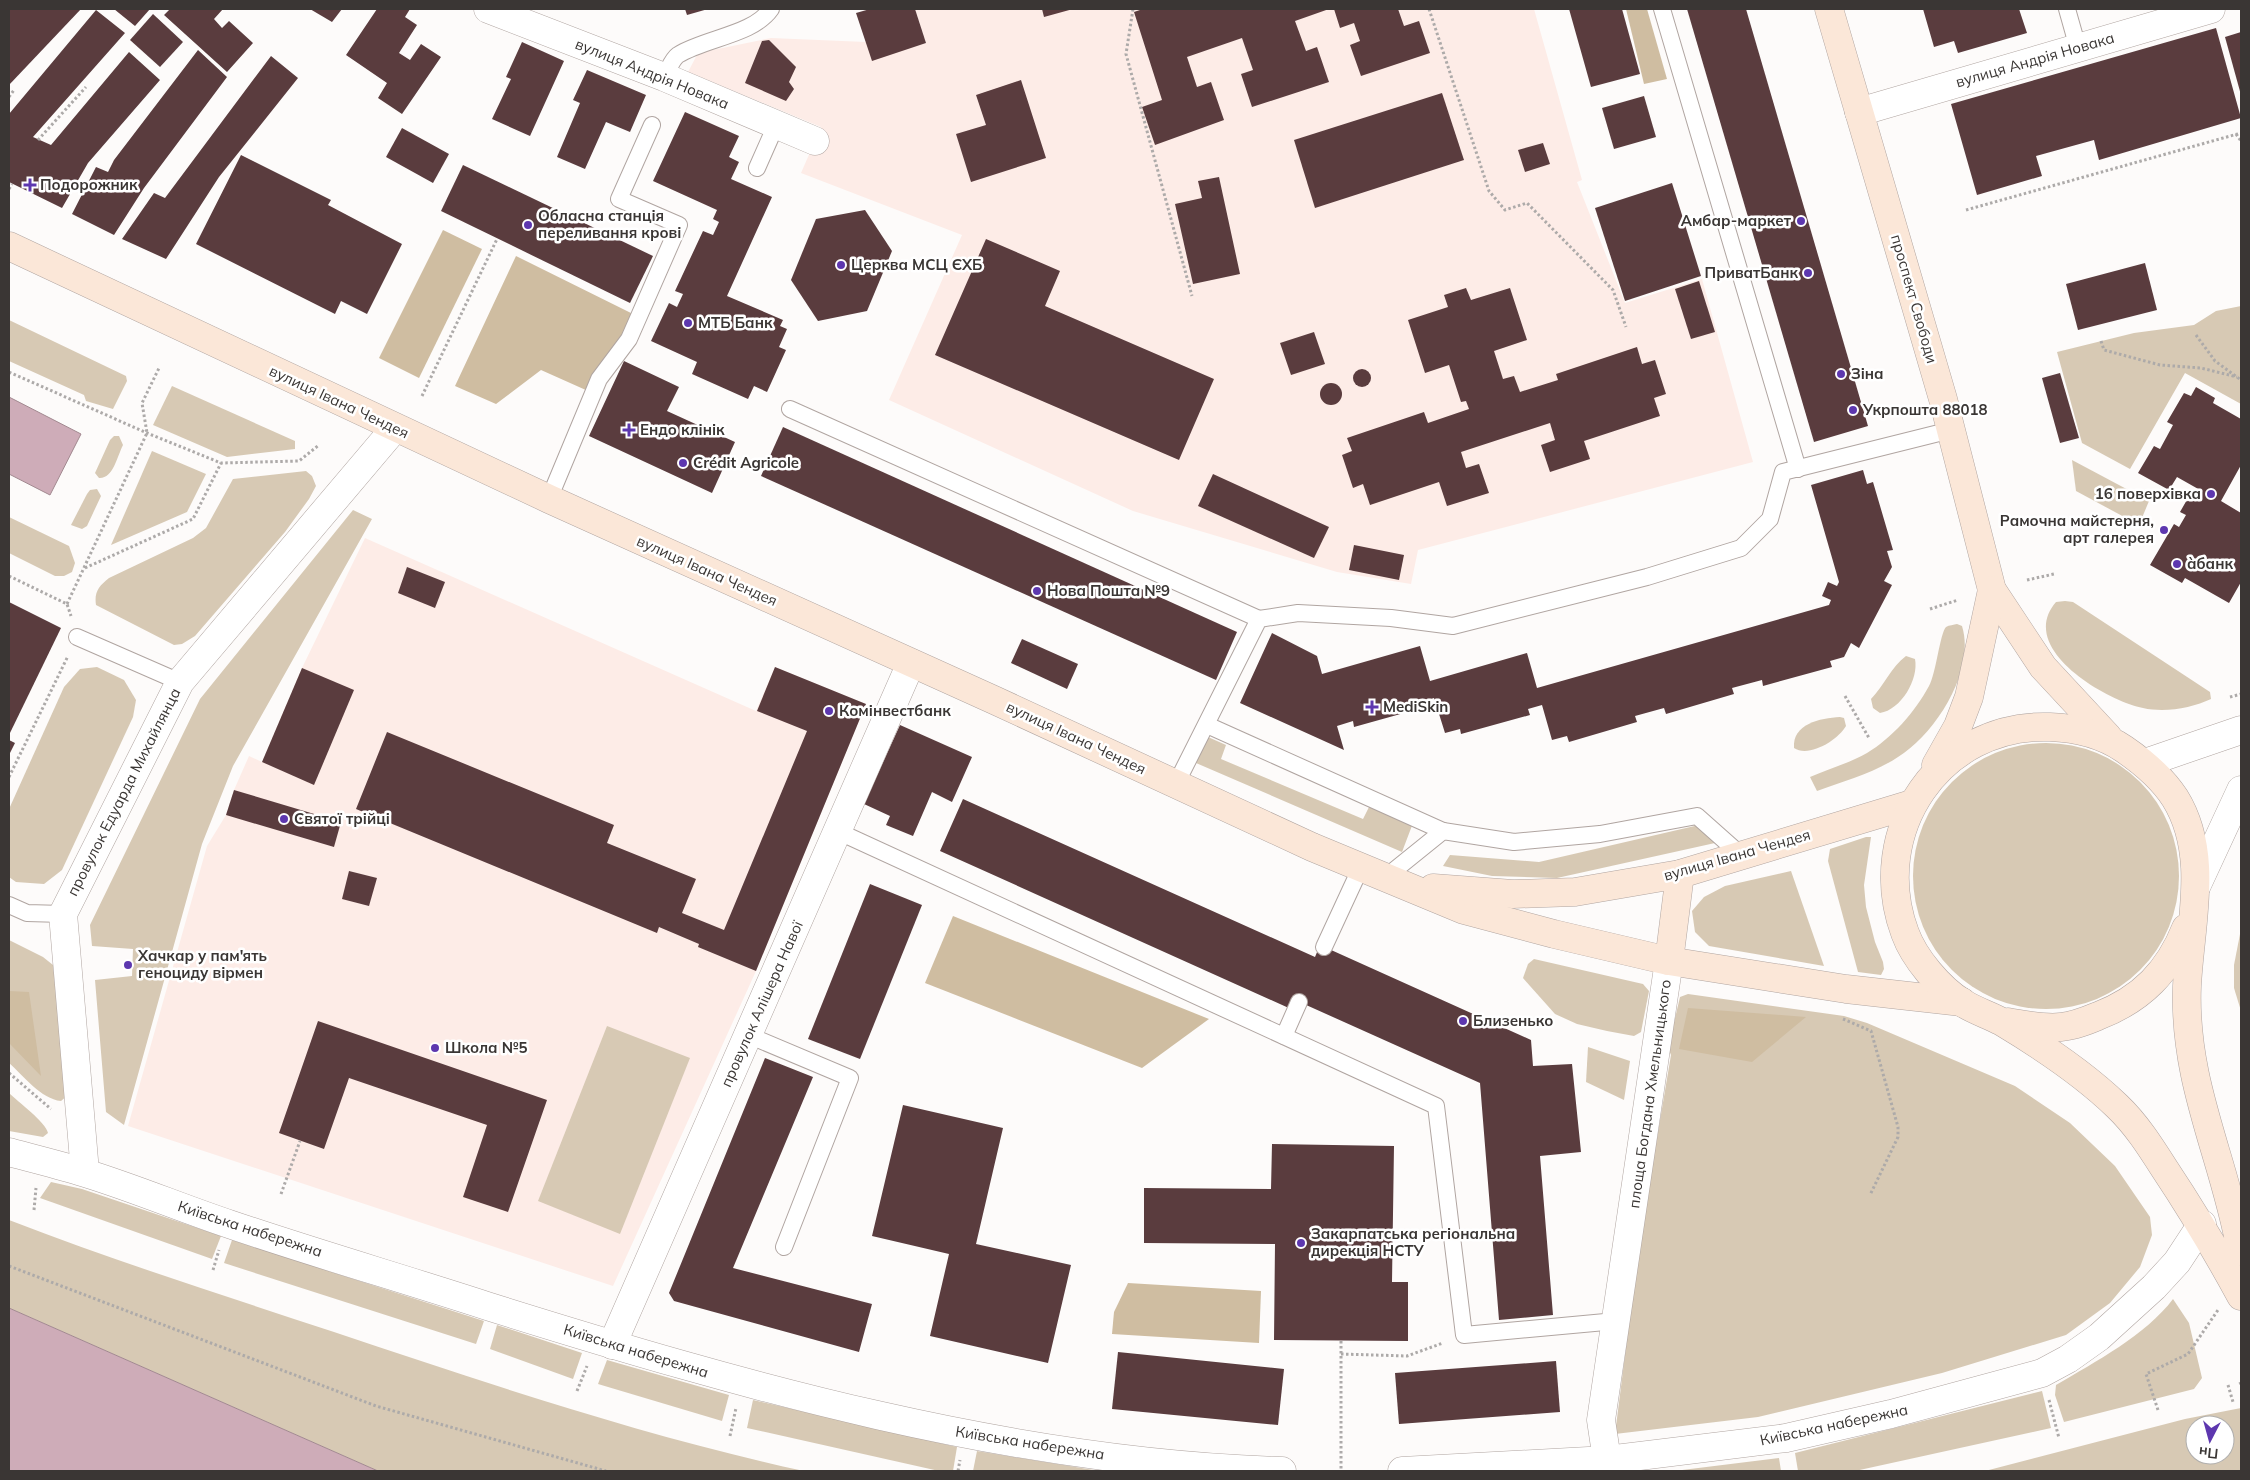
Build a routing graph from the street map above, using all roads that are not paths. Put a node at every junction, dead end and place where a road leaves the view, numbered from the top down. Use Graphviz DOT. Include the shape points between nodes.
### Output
graph roads {
  1 [pos="488,9"];
  2 [pos="771,9"];
  3 [pos="1662,9"];
  4 [pos="1829,9"];
  5 [pos="2067,9"];
  6 [pos="2210,9"];
  7 [pos="2078,48"];
  8 [pos="664,77"];
  9 [pos="1859,112"];
  10 [pos="652,125"];
  11 [pos="776,125"];
  12 [pos="815,141"];
  13 [pos="756,168"];
  14 [pos="9,246"];
  15 [pos="790,409"];
  16 [pos="395,428"];
  17 [pos="1951,430"];
  18 [pos="1798,469"];
  19 [pos="549,499"];
  20 [pos="1992,590"];
  21 [pos="1259,619"];
  22 [pos="77,637"];
  23 [pos="911,663"];
  24 [pos="180,682"];
  25 [pos="1207,725"];
  26 [pos="2241,730"];
  27 [pos="2111,740"];
  28 [pos="2145,763"];
  29 [pos="1176,784"];
  30 [pos="2241,790"];
  31 [pos="1918,794"];
  32 [pos="838,831"];
  33 [pos="1443,831"];
  34 [pos="1742,856"];
  35 [pos="1361,867"];
  36 [pos="1680,874"];
  37 [pos="1398,882"];
  38 [pos="2194,899"];
  39 [pos="9,905"];
  40 [pos="63,914"];
  41 [pos="1324,947"];
  42 [pos="1669,960"];
  43 [pos="1299,1002"];
  44 [pos="1962,1002"];
  45 [pos="1999,1020"];
  46 [pos="748,1035"];
  47 [pos="1284,1036"];
  48 [pos="9,1152"];
  49 [pos="85,1172"];
  50 [pos="2202,1224"];
  51 [pos="2241,1243"];
  52 [pos="784,1247"];
  53 [pos="2230,1302"];
  54 [pos="1616,1321"];
  55 [pos="612,1345"];
  56 [pos="1607,1460"];
  57 [pos="1282,1471"];
  58 [pos="1402,1471"];
  1 -- 8 [label="street, вулиця Андрія Новака"];
  2 -- 8 [label="lane" via="749,26 677,56"];
  3 -- 18 [label="lane"];
  4 -- 9 [label="main road, проспект Свободи"];
  5 -- 7 [label="lane"];
  6 -- 7 [label="street, вулиця Андрія Новака"];
  7 -- 9 [label="street, вулиця Андрія Новака"];
  8 -- 11 [label="street, вулиця Андрія Новака"];
  9 -- 17 [label="main road, проспект Свободи"];
  10 -- 19 [label="lane" via="619,199 679,225 629,339 599,379"];
  11 -- 12 [label="street, вулиця Андрія Новака"];
  11 -- 13 [label="lane"];
  14 -- 16 [label="main road, вулиця Івана Чендея"];
  15 -- 21 [label="lane"];
  16 -- 19 [label="main road, вулиця Івана Чендея"];
  16 -- 24 [label="street, провулок Едуарда Михайлянца"];
  17 -- 18 [label="lane"];
  17 -- 20 [label="main road, проспект Свободи"];
  18 -- 21 [label="lane" via="1783,472 1770,519 1740,548 1648,577 1453,626 1391,618 1298,613"];
  19 -- 23 [label="main road, вулиця Івана Чендея"];
  20 -- 27 [label="main road, проспект Свободи" via="2043,667"];
  20 -- 31 [label="main road, проспект Свободи" via="1969,697 1958,726"];
  21 -- 25 [label="lane"];
  22 -- 24 [label="lane"];
  23 -- 29 [label="main road, вулиця Івана Чендея"];
  23 -- 32 [label="street, провулок Алішера Навої"];
  24 -- 40 [label="street, провулок Едуарда Михайлянца"];
  25 -- 29 [label="lane"];
  25 -- 33 [label="lane"];
  26 -- 28 [label="street"];
  27 -- 28 [label="main road, площа Богдана Хмельницького"];
  27 -- 31 [label="main road, площа Богдана Хмельницького" via="2072,727 2030,726 1990,735 1954,755"];
  28 -- 38 [label="main road, площа Богдана Хмельницького" via="2175,798 2192,841"];
  29 -- 35 [label="main road, вулиця Івана Чендея"];
  30 -- 38 [label="street"];
  31 -- 34 [label="main road, вулиця Івана Чендея"];
  31 -- 44 [label="main road, площа Богдана Хмельницького" via="1896,847 1894,891 1905,935 1928,973"];
  32 -- 46 [label="street, провулок Алішера Навої"];
  32 -- 47 [label="lane"];
  33 -- 34 [label="lane" via="1514,842 1600,834 1697,816"];
  33 -- 37 [label="lane"];
  34 -- 36 [label="main road, вулиця Івана Чендея"];
  35 -- 37 [label="main road, вулиця Івана Чендея"];
  35 -- 41 [label="lane"];
  36 -- 37 [label="main road, вулиця Івана Чендея" via="1575,892 1513,894"];
  36 -- 42 [label="main road"];
  37 -- 42 [label="main road, вулиця Івана Чендея" via="1464,910"];
  38 -- 45 [label="main road, площа Богдана Хмельницького" via="2178,950 2153,983 2120,1008 2062,1027 2040,1028"];
  38 -- 51 [label="main road, площа Богдана Хмельницького" via="2187,990 2188,1033 2196,1088"];
  39 -- 40 [label="lane" via="27,913"];
  40 -- 49 [label="street, провулок Едуарда Михайлянца"];
  42 -- 44 [label="main road, площа Богдана Хмельницького" via="1846,989"];
  42 -- 54 [label="street, площа Богдана Хмельницького"];
  43 -- 47 [label="lane"];
  44 -- 45 [label="main road, площа Богдана Хмельницького"];
  45 -- 50 [label="main road, площа Богдана Хмельницького" via="2090,1081 2120,1108"];
  46 -- 52 [label="lane" via="850,1078"];
  46 -- 55 [label="street, провулок Алішера Навої"];
  47 -- 54 [label="lane" via="1436,1106 1464,1335"];
  48 -- 49 [label="street, Київська набережна"];
  49 -- 55 [label="street, Київська набережна" via="228,1224"];
  50 -- 51 [label="main road"];
  50 -- 53 [label="main road, площа Богдана Хмельницького"];
  50 -- 56 [label="street, Київська набережна" via="2177,1262 2154,1287 2099,1337 2042,1373 1891,1414 1786,1438"];
  54 -- 56 [label="street, площа Богдана Хмельницького" via="1602,1420"];
  55 -- 57 [label="street, Київська набережна" via="741,1382 966,1434 1188,1465"];
  56 -- 58 [label="street, Київська набережна"];
}
